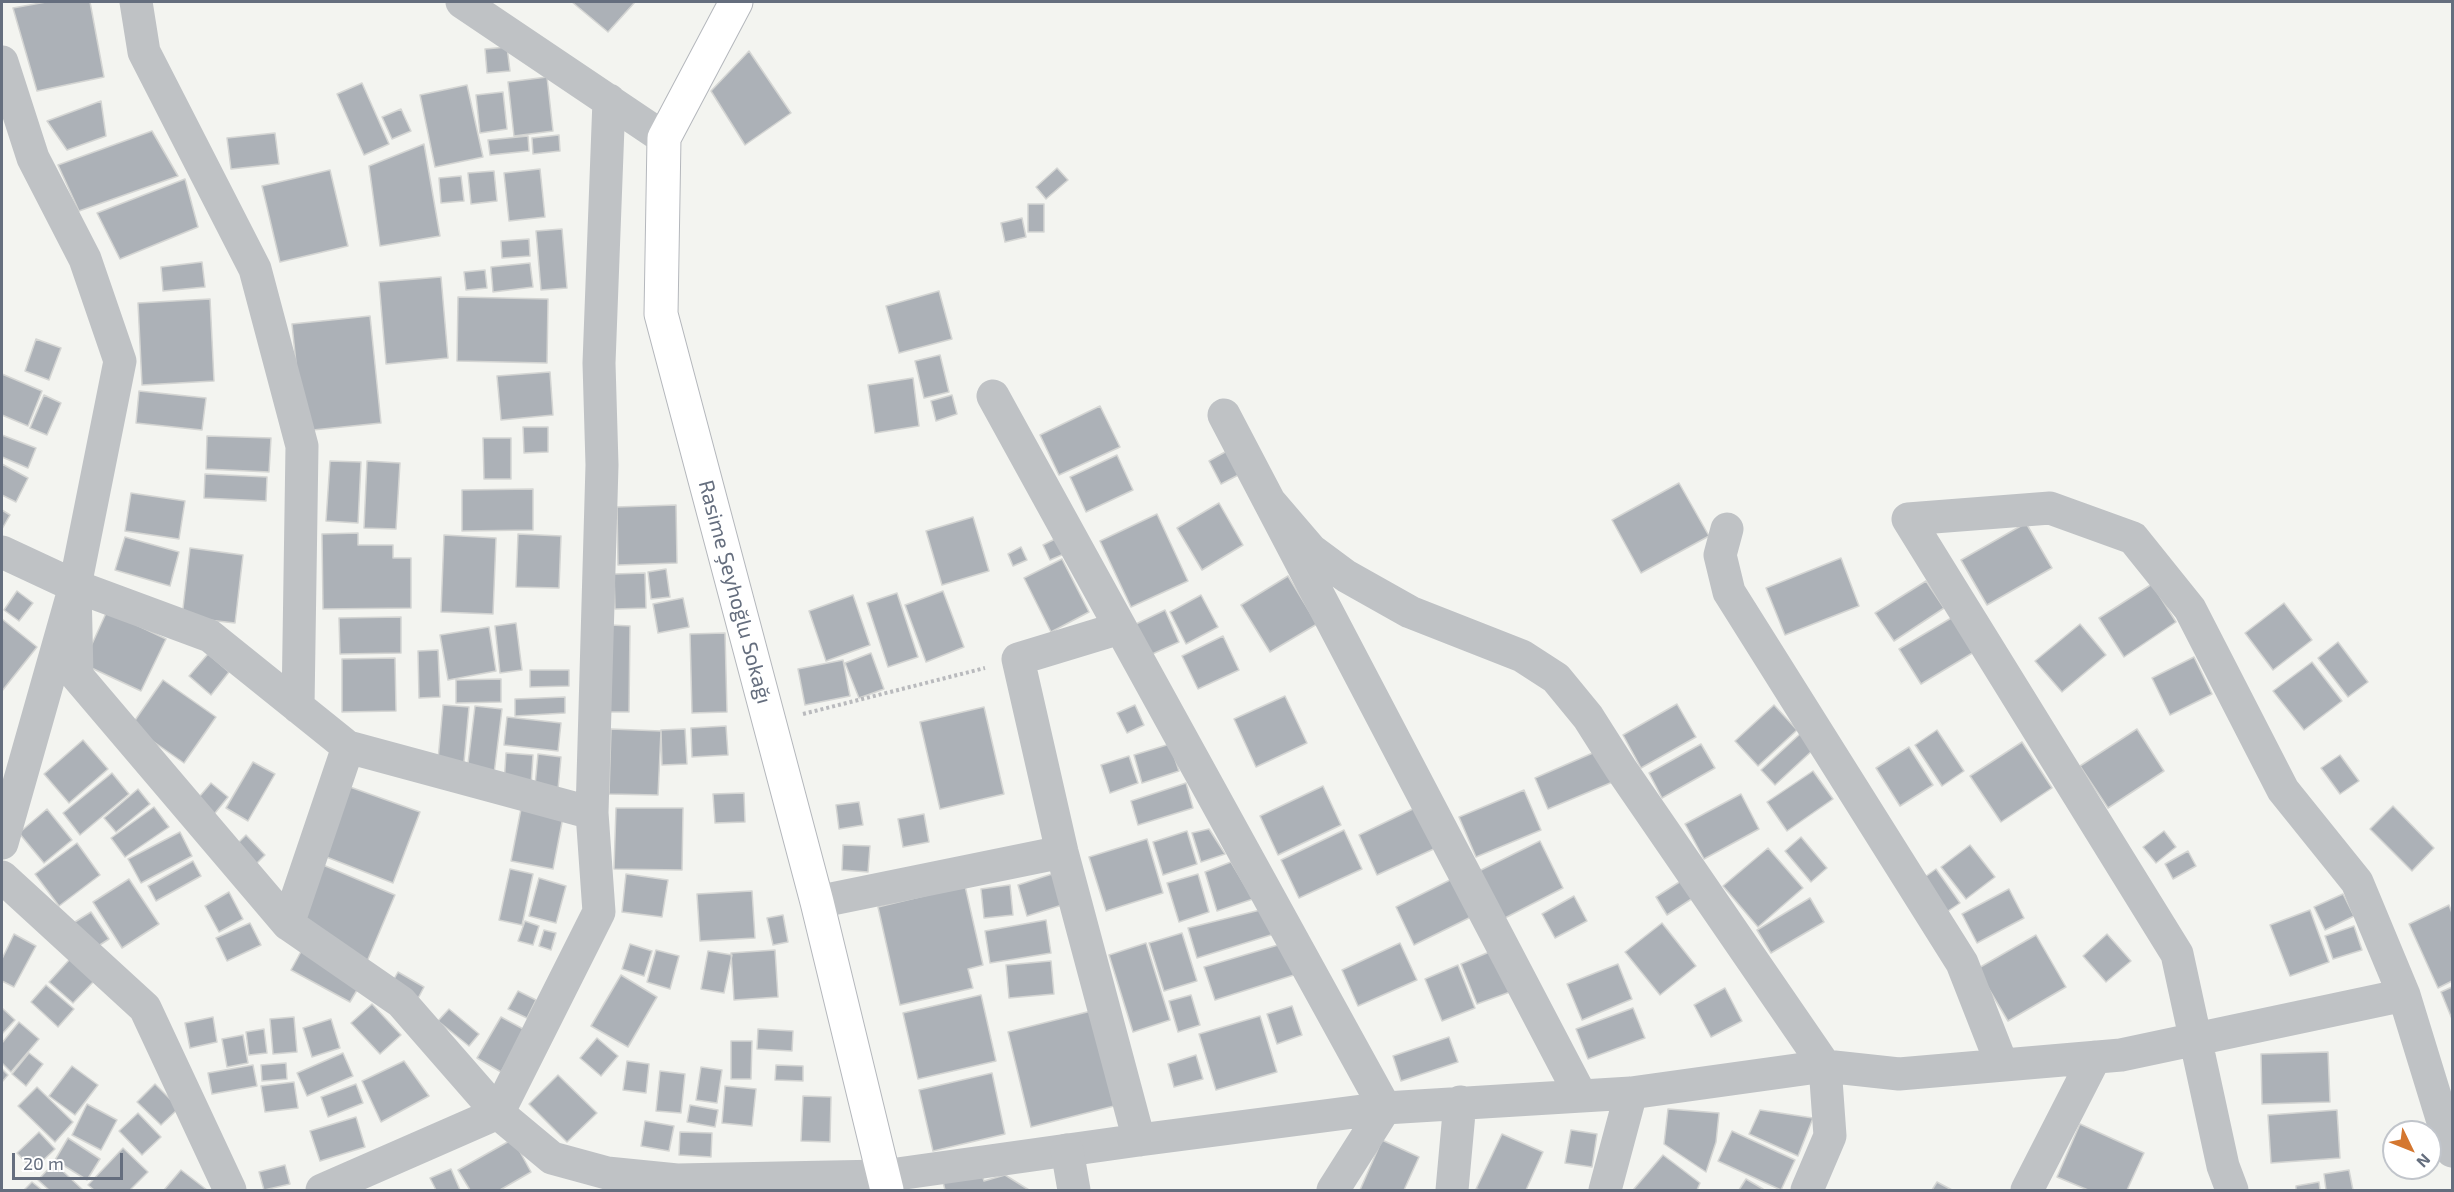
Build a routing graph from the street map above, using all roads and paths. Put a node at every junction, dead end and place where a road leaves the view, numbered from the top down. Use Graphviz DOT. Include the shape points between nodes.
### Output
graph roads {
  1 [pos="136,2"];
  2 [pos="462,2"];
  3 [pos="736,2"];
  4 [pos="2,62"];
  5 [pos="609,100"];
  6 [pos="664,138"];
  7 [pos="993,396"];
  8 [pos="1224,415"];
  9 [pos="1269,501"];
  10 [pos="1727,529"];
  11 [pos="2,552"];
  12 [pos="75,586"];
  13 [pos="1120,628"];
  14 [pos="1018,659"];
  15 [pos="298,707"];
  16 [pos="770,723"];
  17 [pos="348,747"];
  18 [pos="592,813"];
  19 [pos="2,843"];
  20 [pos="1062,852"];
  21 [pos="2,877"];
  22 [pos="817,902"];
  23 [pos="288,924"];
  24 [pos="2404,995"];
  25 [pos="2197,1039"];
  26 [pos="2095,1057"];
  27 [pos="2002,1065"];
  28 [pos="1825,1066"];
  29 [pos="1631,1093"];
  30 [pos="1581,1096"];
  31 [pos="1460,1102"];
  32 [pos="1385,1108"];
  33 [pos="498,1113"];
  34 [pos="1139,1140"];
  35 [pos="1066,1150"];
  36 [pos="2452,1151"];
  37 [pos="2223,1182"];
  38 [pos="885,1184"];
  39 [pos="230,1191"];
  40 [pos="322,1191"];
  41 [pos="1074,1191"];
  42 [pos="1333,1191"];
  43 [pos="1452,1191"];
  44 [pos="1605,1191"];
  45 [pos="1807,1191"];
  46 [pos="2027,1191"];
  1 -- 15 [label="street" via="144,51 255,269 302,446"];
  2 -- 5 [label="street"];
  3 -- 6 [label="main road, Rasime Şeyhoğlu Sokağı"];
  4 -- 12 [label="street" via="33,158 85,259 120,361"];
  5 -- 6 [label="street"];
  5 -- 18 [label="street" via="599,363 602,465"];
  6 -- 16 [label="main road, Rasime Şeyhoğlu Sokağı" via="661,314"];
  7 -- 13 [label="street"];
  8 -- 9 [label="street"];
  9 -- 28 [label="street" via="1311,550 1346,576 1410,612 1522,656 1556,678 1588,717"];
  9 -- 30 [label="street"];
  10 -- 27 [label="street" via="1720,555 1729,592 1962,963"];
  11 -- 12 [label="street"];
  12 -- 15 [label="street" via="210,636"];
  12 -- 19 [label="street"];
  12 -- 23 [label="street" via="77,676"];
  13 -- 14 [label="street"];
  13 -- 32 [label="street"];
  14 -- 16 [label="path"];
  14 -- 20 [label="street"];
  15 -- 17 [label="street"];
  16 -- 22 [label="main road, Rasime Şeyhoğlu Sokağı"];
  17 -- 18 [label="street"];
  17 -- 23 [label="street"];
  18 -- 33 [label="street" via="599,912"];
  20 -- 22 [label="street"];
  20 -- 34 [label="street"];
  21 -- 39 [label="street" via="145,1008"];
  22 -- 38 [label="main road, Rasime Şeyhoğlu Sokağı"];
  23 -- 33 [label="street" via="401,1002"];
  24 -- 25 [label="street"];
  24 -- 25 [label="street" via="2357,882 2283,790 2190,609 2133,538 2050,508 1908,519 2177,954"];
  24 -- 36 [label="street"];
  25 -- 26 [label="street"];
  25 -- 37 [label="street"];
  26 -- 27 [label="street"];
  26 -- 46 [label="street"];
  27 -- 28 [label="street" via="1899,1074"];
  28 -- 29 [label="street"];
  28 -- 45 [label="street" via="1830,1136"];
  29 -- 30 [label="street"];
  29 -- 44 [label="street"];
  30 -- 31 [label="street"];
  31 -- 32 [label="street"];
  31 -- 43 [label="street"];
  32 -- 34 [label="street"];
  32 -- 42 [label="street"];
  33 -- 38 [label="street" via="552,1158 607,1173 676,1180"];
  33 -- 40 [label="street"];
  34 -- 35 [label="street"];
  35 -- 38 [label="street"];
  35 -- 41 [label="street"];
}
